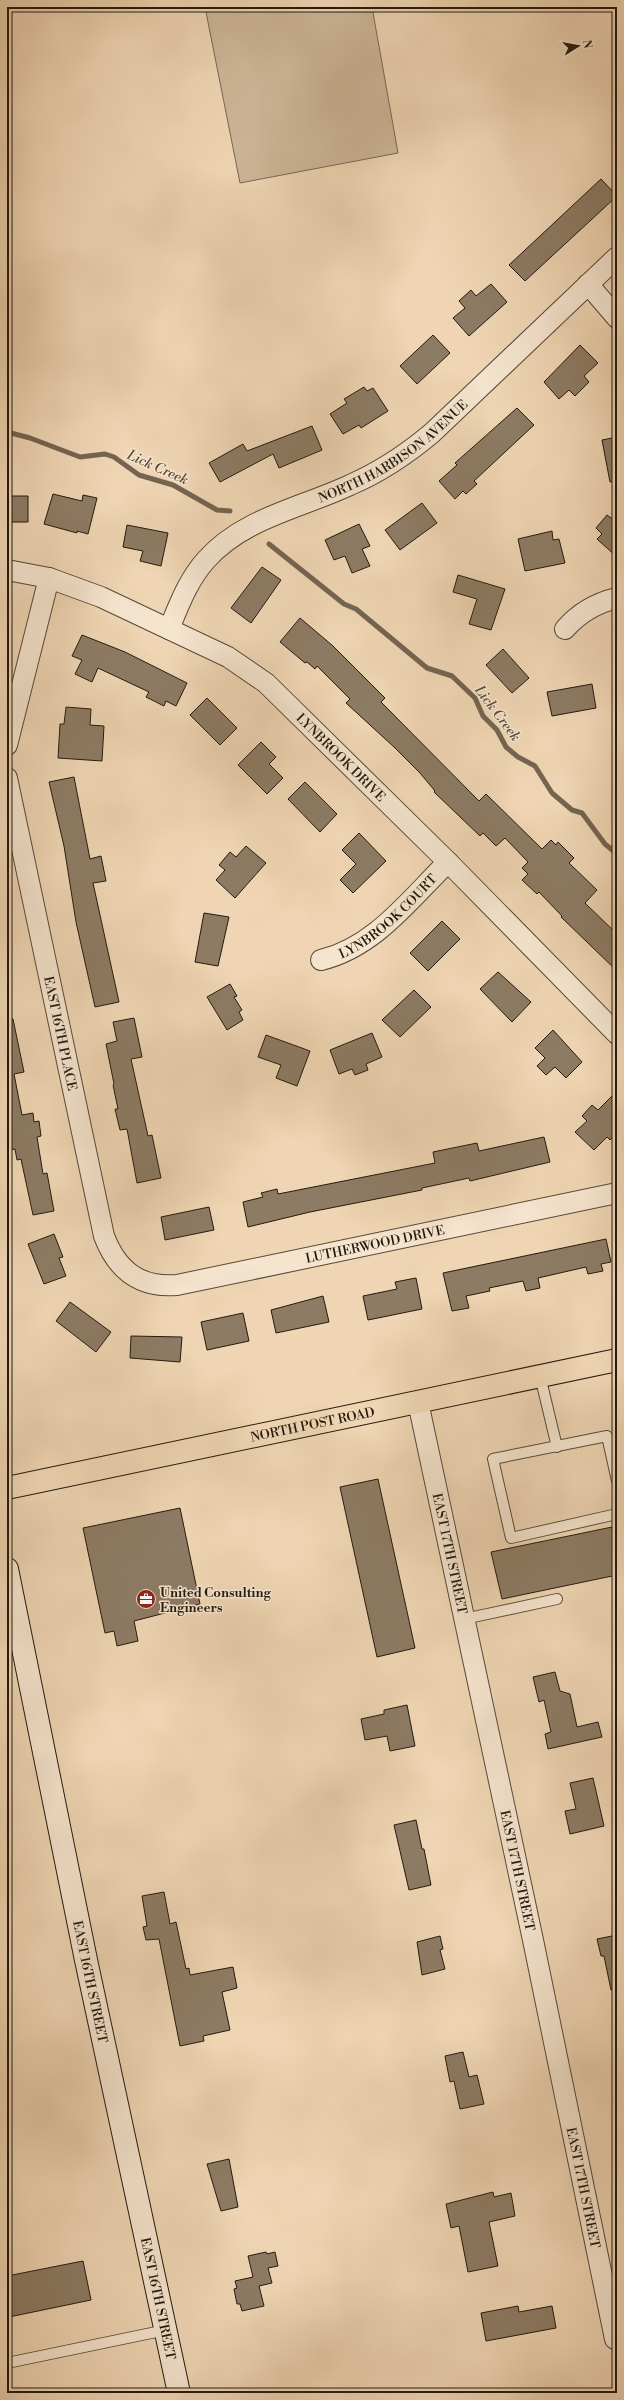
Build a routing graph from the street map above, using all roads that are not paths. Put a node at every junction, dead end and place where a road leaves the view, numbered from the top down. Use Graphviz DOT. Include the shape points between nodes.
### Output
graph roads {
  1 [pos="617,257"];
  2 [pos="588,284"];
  3 [pos="617,318"];
  4 [pos="7,570"];
  5 [pos="49,578"];
  6 [pos="617,598"];
  7 [pos="169,629"];
  8 [pos="565,629"];
  9 [pos="7,744"];
  10 [pos="7,778"];
  11 [pos="448,862"];
  12 [pos="321,960"];
  13 [pos="617,1034"];
  14 [pos="617,1193"];
  15 [pos="134,1277"];
  16 [pos="617,1360"];
  17 [pos="540,1376"];
  18 [pos="418,1402"];
  19 [pos="557,1446"];
  20 [pos="617,1481"];
  21 [pos="7,1488"];
  22 [pos="617,1514"];
  23 [pos="7,1569"];
  24 [pos="557,1599"];
  25 [pos="464,1619"];
  26 [pos="166,2330"];
  27 [pos="615,2339"];
  28 [pos="7,2363"];
  29 [pos="179,2393"];
  1 -- 2 [label="street, NORTH HARBISON AVENUE"];
  2 -- 3 [label="street"];
  2 -- 7 [label="street, NORTH HARBISON AVENUE" via="410,451 365,478 258,523 220,546 195,574"];
  4 -- 5 [label="street, LYNBROOK DRIVE"];
  5 -- 7 [label="street, LYNBROOK DRIVE" via="101,597"];
  5 -- 9 [label="street"];
  6 -- 8 [label="street" via="581,613"];
  7 -- 11 [label="street, LYNBROOK DRIVE" via="228,657 266,683"];
  10 -- 15 [label="street, EAST 16TH PLACE" via="104,1236 111,1254"];
  11 -- 12 [label="street, LYNBROOK COURT" via="365,942 340,955"];
  11 -- 13 [label="street, LYNBROOK DRIVE"];
  14 -- 15 [label="street, LUTHERWOOD DRIVE" via="177,1285 158,1285"];
  16 -- 17 [label="main road, NORTH POST ROAD"];
  17 -- 18 [label="main road, NORTH POST ROAD"];
  17 -- 19 [label="lane"];
  18 -- 21 [label="main road, NORTH POST ROAD"];
  18 -- 25 [label="street, EAST 17TH STREET"];
  19 -- 20 [label="lane" via="607,1436"];
  19 -- 22 [label="lane" via="493,1459 511,1538"];
  23 -- 26 [label="street, EAST 16TH STREET" via="86,1960"];
  24 -- 25 [label="lane"];
  25 -- 27 [label="street, EAST 17TH STREET"];
  26 -- 28 [label="lane"];
  26 -- 29 [label="street, EAST 16TH STREET"];
}
